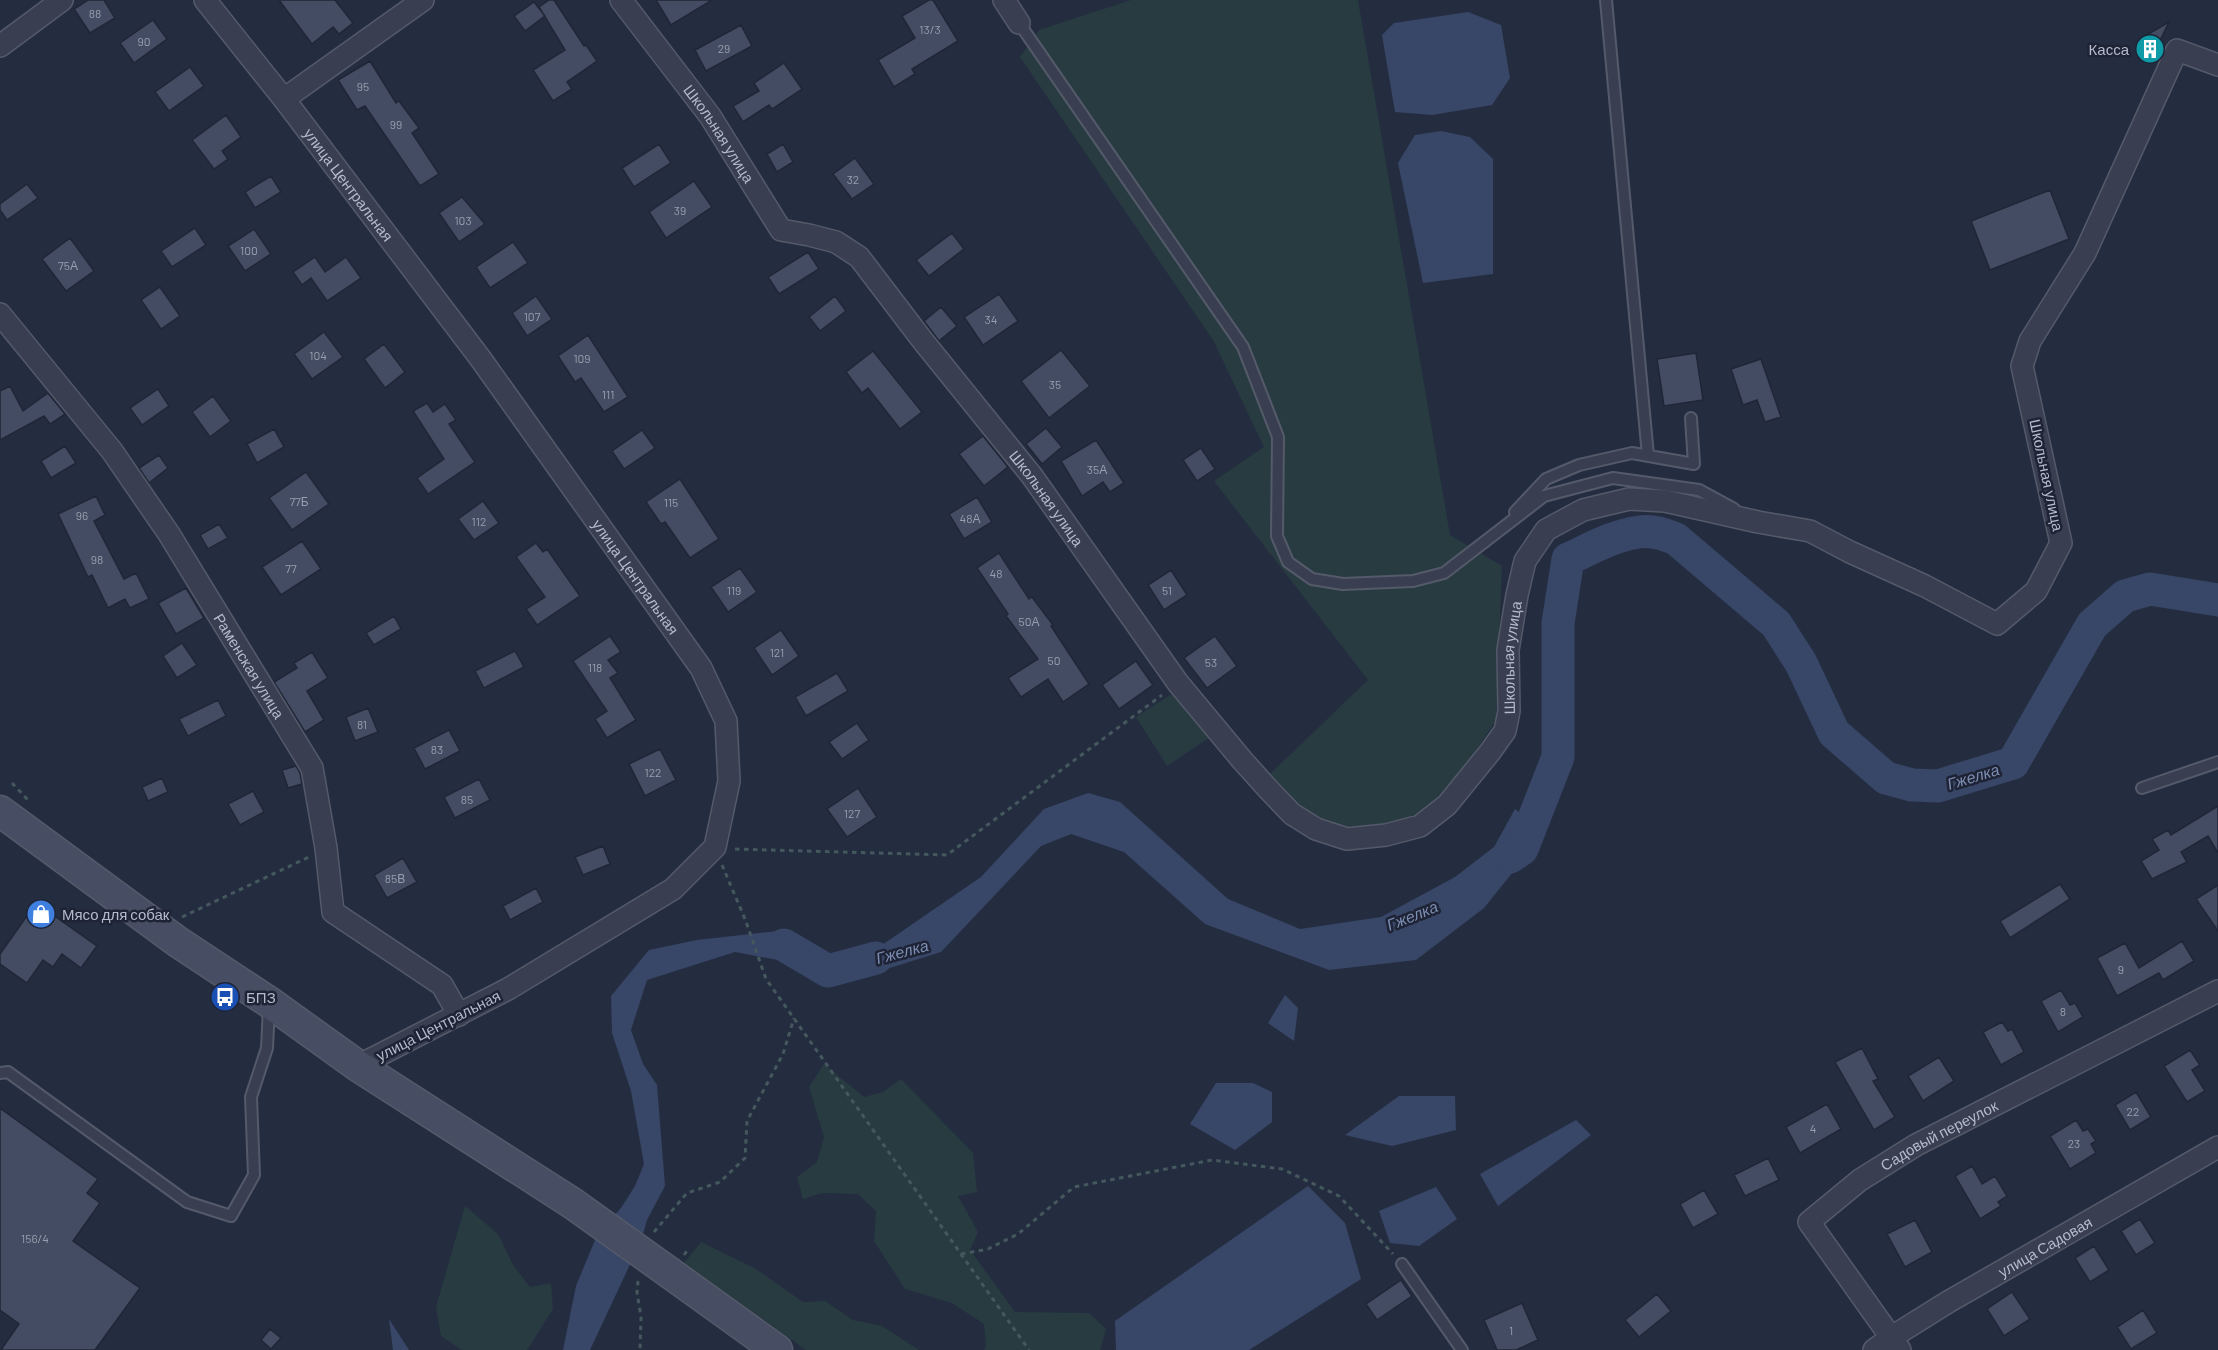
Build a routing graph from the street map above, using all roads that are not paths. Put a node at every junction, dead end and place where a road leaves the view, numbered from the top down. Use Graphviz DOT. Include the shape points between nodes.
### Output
graph roads {
  1 [pos="62,0"];
  2 [pos="205,0"];
  3 [pos="423,0"];
  4 [pos="621,0"];
  5 [pos="1004,0"];
  6 [pos="1606,0"];
  7 [pos="1019,23"];
  8 [pos="0,46"];
  9 [pos="2218,65"];
  10 [pos="284,99"];
  11 [pos="0,314"];
  12 [pos="1691,418"];
  13 [pos="1648,456"];
  14 [pos="1758,522"];
  15 [pos="1487,540"];
  16 [pos="2218,762"];
  17 [pos="2142,788"];
  18 [pos="3,819"];
  19 [pos="2218,991"];
  20 [pos="269,1002"];
  21 [pos="459,1016"];
  22 [pos="358,1066"];
  23 [pos="0,1073"];
  24 [pos="2218,1147"];
  25 [pos="1402,1264"];
  26 [pos="1896,1343"];
  27 [pos="777,1350"];
  28 [pos="1462,1350"];
  29 [pos="1874,1350"];
  1 -- 8 [label="street"];
  2 -- 10 [label="street, улица Центральная"];
  3 -- 10 [label="street"];
  4 -- 14 [label="street, Школьная улица" via="710,116 781,230 836,243 859,257 1032,476 1178,683 1292,814 1316,829 1347,839 1386,836 1420,826 1447,805 1490,753 1505,730 1509,711 1508,650 1525,561 1546,530 1583,510 1629,499 1665,501"];
  5 -- 7 [label="street"];
  6 -- 13 [label="lane"];
  7 -- 15 [label="lane" via="1243,347 1278,437 1277,536 1288,562 1312,579 1343,584 1413,581 1444,573"];
  9 -- 14 [label="street, Школьная улица" via="2177,50 2085,254 2030,341 2022,366 2061,543 2036,591 1996,624 1810,531"];
  10 -- 21 [label="street, улица Центральная" via="480,358 701,668 726,721 729,781 715,847 673,889"];
  11 -- 21 [label="street, Раменская улица" via="112,450 169,534 312,768 333,912 442,985"];
  12 -- 13 [label="lane" via="1694,464"];
  13 -- 15 [label="lane" via="1632,453 1579,465 1546,480"];
  14 -- 15 [label="lane" via="1699,490 1613,478 1544,496"];
  16 -- 17 [label="lane"];
  18 -- 20 [label="main road"];
  19 -- 26 [label="street, Садовый переулок" via="1916,1145 1860,1180 1809,1222"];
  20 -- 22 [label="main road"];
  20 -- 23 [label="lane" via="267,1048 251,1097 254,1175 231,1216 187,1202 8,1072"];
  21 -- 22 [label="street, улица Центральная"];
  22 -- 27 [label="main road, bridge" via="572,1203"];
  24 -- 26 [label="street, улица Садовая"];
  25 -- 28 [label="lane"];
  26 -- 29 [label="street, улица Садовая"];
}
